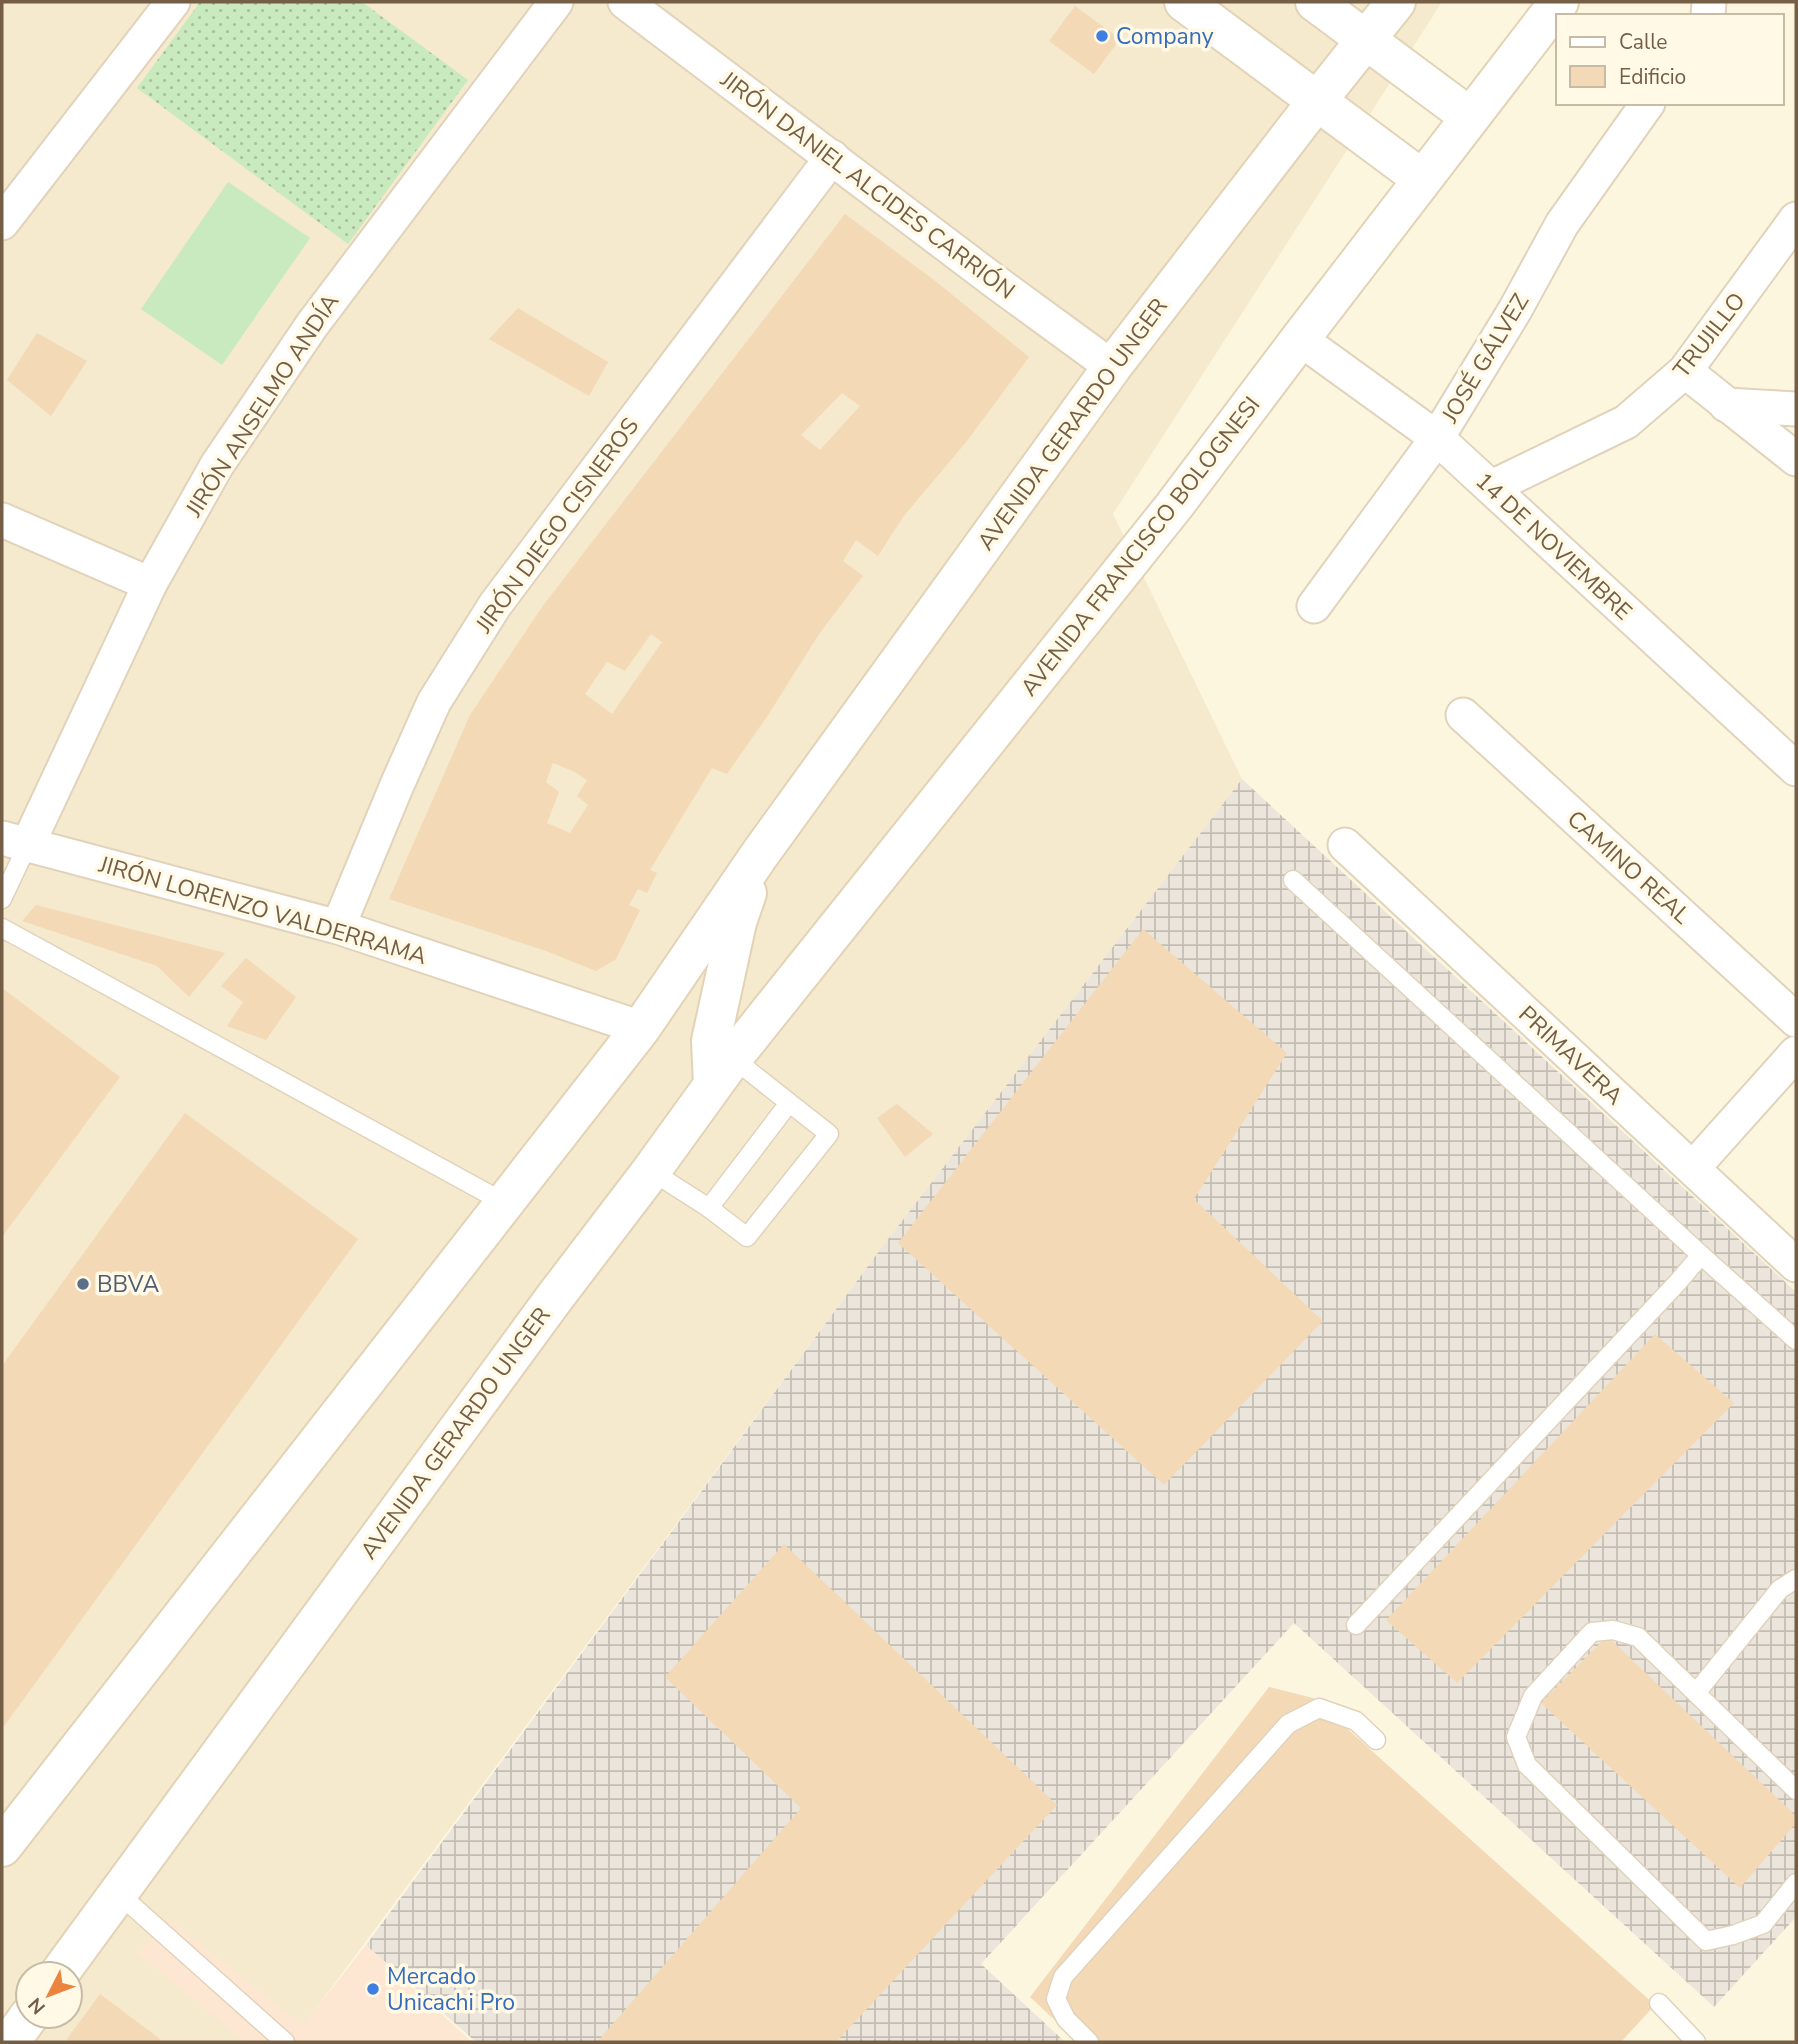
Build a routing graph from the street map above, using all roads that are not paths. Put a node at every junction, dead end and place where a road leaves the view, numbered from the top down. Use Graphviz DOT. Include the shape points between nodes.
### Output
graph roads {
  1 [pos="173,2"];
  2 [pos="556,2"];
  3 [pos="625,2"];
  4 [pos="1184,2"];
  5 [pos="1315,2"];
  6 [pos="1396,2"];
  7 [pos="1559,2"];
  8 [pos="1365,40"];
  9 [pos="1317,101"];
  10 [pos="1647,105"];
  11 [pos="1470,117"];
  12 [pos="832,157"];
  13 [pos="1422,179"];
  14 [pos="1796,219"];
  15 [pos="2,223"];
  16 [pos="1300,339"];
  17 [pos="1112,367"];
  18 [pos="1685,371"];
  19 [pos="1726,405"];
  20 [pos="1796,409"];
  21 [pos="1437,438"];
  22 [pos="1796,459"];
  23 [pos="1492,487"];
  24 [pos="2,520"];
  25 [pos="149,584"];
  26 [pos="1314,606"];
  27 [pos="1463,715"];
  28 [pos="1796,769"];
  29 [pos="15,841"];
  30 [pos="1345,845"];
  31 [pos="760,855"];
  32 [pos="1293,880"];
  33 [pos="2,899"];
  34 [pos="338,927"];
  35 [pos="2,928"];
  36 [pos="1796,1020"];
  37 [pos="641,1028"];
  38 [pos="1796,1053"];
  39 [pos="719,1061"];
  40 [pos="789,1103"];
  41 [pos="1693,1168"];
  42 [pos="651,1171"];
  43 [pos="505,1203"];
  44 [pos="709,1208"];
  45 [pos="1702,1255"];
  46 [pos="1796,1265"];
  47 [pos="1796,1340"];
  48 [pos="1796,1579"];
  49 [pos="1356,1625"];
  50 [pos="1696,1693"];
  51 [pos="1376,1740"];
  52 [pos="1796,1790"];
  53 [pos="2,1847"];
  54 [pos="1796,1883"];
  55 [pos="118,1893"];
  56 [pos="69,1960"];
  57 [pos="1659,2003"];
  58 [pos="285,2042"];
  59 [pos="1089,2042"];
  60 [pos="1696,2042"];
  1 -- 15 [label="street"];
  2 -- 25 [label="street, JIRÓN ANSELMO ANDÍA" via="312,325 217,465"];
  3 -- 12 [label="street, JIRÓN DANIEL ALCIDES CARRIÓN"];
  4 -- 9 [label="main road"];
  5 -- 8 [label="main road"];
  6 -- 8 [label="main road, AVENIDA GERARDO UNGER"];
  7 -- 11 [label="main road, AVENIDA FRANCISCO BOLOGNESI"];
  8 -- 9 [label="main road, AVENIDA GERARDO UNGER"];
  8 -- 11 [label="main road"];
  9 -- 13 [label="main road"];
  9 -- 17 [label="main road, AVENIDA GERARDO UNGER"];
  10 -- 21 [label="street, JOSÉ GÁLVEZ" via="1562,224"];
  11 -- 13 [label="main road, AVENIDA FRANCISCO BOLOGNESI"];
  12 -- 17 [label="street, JIRÓN DANIEL ALCIDES CARRIÓN"];
  12 -- 34 [label="street, JIRÓN DIEGO CISNEROS" via="495,605 434,702"];
  13 -- 16 [label="main road, AVENIDA FRANCISCO BOLOGNESI"];
  14 -- 18 [label="street, TRUJILLO"];
  16 -- 21 [label="street, 14 DE NOVIEMBRE"];
  16 -- 39 [label="main road, AVENIDA FRANCISCO BOLOGNESI" via="1174,506"];
  17 -- 31 [label="main road, AVENIDA GERARDO UNGER"];
  18 -- 19 [label="street"];
  18 -- 23 [label="street, TRUJILLO" via="1626,422"];
  19 -- 20 [label="street"];
  19 -- 22 [label="street"];
  21 -- 23 [label="street, 14 DE NOVIEMBRE"];
  21 -- 26 [label="street, JOSÉ GÁLVEZ"];
  23 -- 28 [label="street, 14 DE NOVIEMBRE"];
  24 -- 25 [label="street"];
  25 -- 29 [label="street, JIRÓN ANSELMO ANDÍA"];
  27 -- 36 [label="street, CAMINO REAL"];
  29 -- 33 [label="lane"];
  29 -- 34 [label="street, JIRÓN LORENZO VALDERRAMA"];
  30 -- 41 [label="street, PRIMAVERA"];
  31 -- 37 [label="main road, AVENIDA GERARDO UNGER"];
  31 -- 39 [label="main road, AVENIDA GERARDO UNGER" via="737,922"];
  32 -- 45 [label="lane"];
  34 -- 37 [label="street, JIRÓN LORENZO VALDERRAMA"];
  35 -- 43 [label="lane"];
  37 -- 43 [label="main road, AVENIDA GERARDO UNGER"];
  38 -- 41 [label="street"];
  39 -- 40 [label="lane"];
  39 -- 42 [label="main road, AVENIDA GERARDO UNGER"];
  40 -- 44 [label="lane"];
  40 -- 44 [label="lane" via="829,1134 747,1237"];
  41 -- 46 [label="street, PRIMAVERA"];
  42 -- 44 [label="lane"];
  42 -- 55 [label="main road, AVENIDA GERARDO UNGER"];
  43 -- 53 [label="main road, AVENIDA GERARDO UNGER"];
  45 -- 47 [label="lane"];
  45 -- 49 [label="lane"];
  48 -- 50 [label="lane" via="1780,1589"];
  50 -- 52 [label="lane"];
  50 -- 54 [label="lane" via="1638,1637 1613,1630 1592,1632 1533,1696 1516,1737 1527,1765 1706,1941 1763,1924"];
  51 -- 59 [label="lane" via="1356,1721 1319,1708 1288,1724 1063,1977 1056,1999 1066,2019"];
  55 -- 56 [label="main road, AVENIDA GERARDO UNGER"];
  55 -- 58 [label="lane"];
  57 -- 60 [label="lane"];
}
